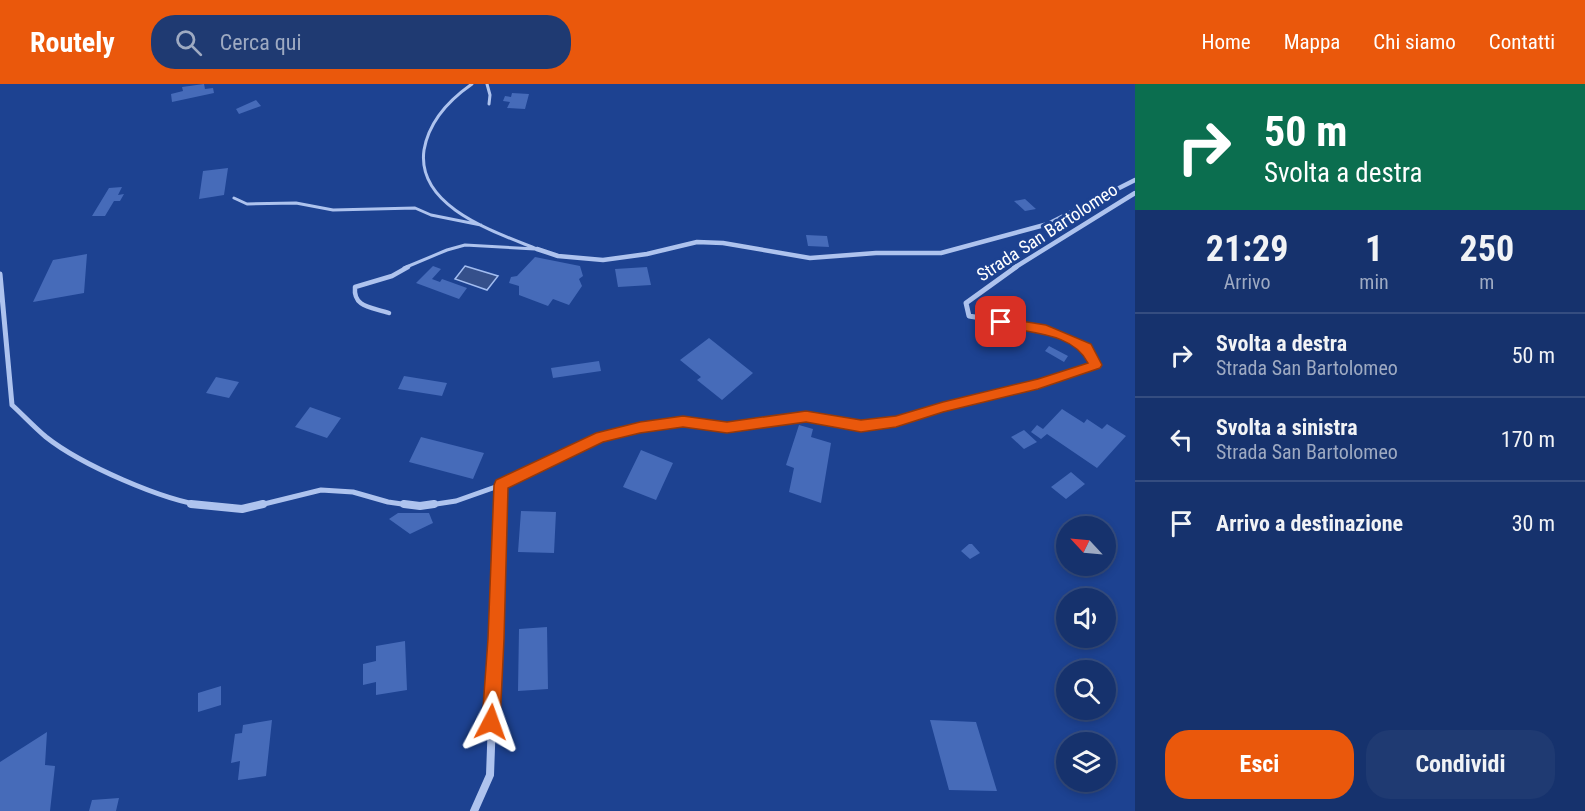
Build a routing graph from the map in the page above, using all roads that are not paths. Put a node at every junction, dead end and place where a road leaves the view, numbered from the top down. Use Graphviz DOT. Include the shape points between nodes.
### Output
graph roads {
  1 [pos="472,84"];
  2 [pos="487,84"];
  3 [pos="489,104"];
  4 [pos="1135,180"];
  5 [pos="1135,193"];
  6 [pos="234,198"];
  7 [pos="481,225"];
  8 [pos="537,249"];
  9 [pos="0,274"];
  10 [pos="389,313"];
  11 [pos="501,485"];
  12 [pos="474,811"];
  1 -- 7 [label="lane" via="433,121 424,147 423,174 434,192"];
  2 -- 3 [label="lane"];
  4 -- 8 [label="street" via="1048,224 941,253 876,252 810,258 697,242 603,260 558,256"];
  5 -- 11 [label="street, Strada San Bartolomeo" via="1023,262 966,303 969,315 1046,329 1087,348 1096,365 896,422 861,426 806,417 727,427 683,421 640,427 601,437"];
  6 -- 7 [label="lane" via="247,204 296,203 333,210 415,208"];
  7 -- 8 [label="lane"];
  8 -- 10 [label="lane" via="459,246 397,274 355,286 358,303"];
  9 -- 11 [label="street, Strada San Bartolomeo" via="12,405 46,437 69,452 140,486 191,504 242,509 321,490 353,492 420,506 456,501"];
  11 -- 12 [label="street" via="490,775"];
}
